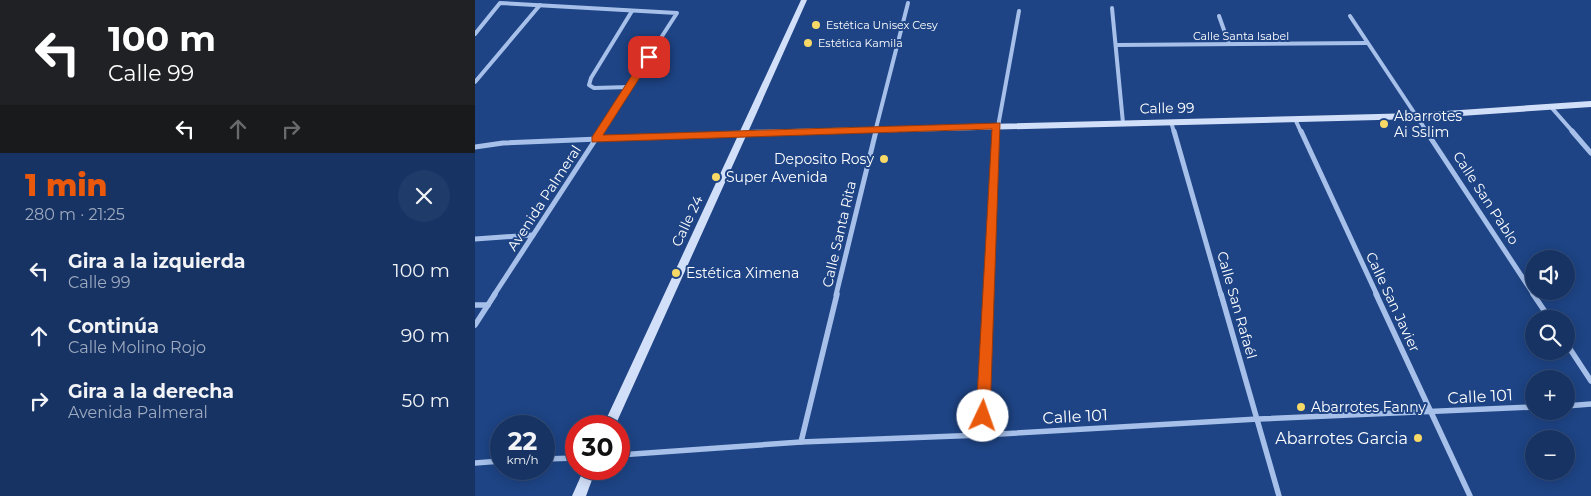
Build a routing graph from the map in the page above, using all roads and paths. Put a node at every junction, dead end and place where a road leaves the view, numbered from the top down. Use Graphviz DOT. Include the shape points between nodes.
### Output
graph roads {
  1 [pos="804,0"];
  2 [pos="908,3"];
  3 [pos="540,6"];
  4 [pos="1111,8"];
  5 [pos="632,11"];
  6 [pos="1019,11"];
  7 [pos="1219,16"];
  8 [pos="1350,16"];
  9 [pos="475,34"];
  10 [pos="1367,43"];
  11 [pos="1229,44"];
  12 [pos="1116,45"];
  13 [pos="475,82"];
  14 [pos="629,86"];
  15 [pos="1591,104"];
  16 [pos="1551,107"];
  17 [pos="1417,116"];
  18 [pos="1295,119"];
  19 [pos="1171,122"];
  20 [pos="1123,123"];
  21 [pos="997,126"];
  22 [pos="876,129"];
  23 [pos="744,133"];
  24 [pos="595,139"];
  25 [pos="475,147"];
  26 [pos="1591,152"];
  27 [pos="533,235"];
  28 [pos="475,239"];
  29 [pos="475,305"];
  30 [pos="489,305"];
  31 [pos="1544,310"];
  32 [pos="475,325"];
  33 [pos="1575,357"];
  34 [pos="1591,381"];
  35 [pos="1591,404"];
  36 [pos="1575,405"];
  37 [pos="1525,407"];
  38 [pos="1431,412"];
  39 [pos="614,415"];
  40 [pos="1258,419"];
  41 [pos="982,435"];
  42 [pos="801,442"];
  43 [pos="630,454"];
  44 [pos="490,462"];
  45 [pos="475,463"];
  46 [pos="586,480"];
  47 [pos="579,496"];
  48 [pos="1279,496"];
  49 [pos="1469,496"];
  1 -- 23 [label="street, Calle 24"];
  2 -- 22 [label="street, Calle Santa Rita"];
  3 -- 5 [label="street, Avenida Palmeral"];
  3 -- 9 [label="street, Avenida Palmeral" via="500,3"];
  3 -- 13 [label="street"];
  4 -- 12 [label="street"];
  5 -- 14 [label="street" via="589,85 594,88"];
  5 -- 14 [label="street, Avenida Palmeral" via="677,13"];
  6 -- 21 [label="street"];
  7 -- 11 [label="street"];
  8 -- 10 [label="street, Calle San Pablo"];
  10 -- 11 [label="street, Calle Santa Isabel"];
  10 -- 17 [label="street, Calle San Pablo"];
  11 -- 12 [label="street, Calle Santa Isabel"];
  12 -- 20 [label="street"];
  14 -- 24 [label="street, Avenida Palmeral"];
  15 -- 16 [label="street, Calle 99"];
  16 -- 17 [label="street, Calle 99"];
  16 -- 26 [label="street"];
  17 -- 18 [label="street, Calle 99"];
  17 -- 31 [label="street, Calle San Pablo"];
  18 -- 19 [label="street, Calle 99"];
  18 -- 38 [label="street, Calle San Javier"];
  19 -- 20 [label="street, Calle 99"];
  19 -- 40 [label="street, Calle San Rafaél"];
  20 -- 21 [label="street, Calle 99"];
  21 -- 22 [label="street, Calle 99"];
  21 -- 41 [label="street"];
  22 -- 23 [label="street, Calle 99"];
  22 -- 42 [label="street, Calle Santa Rita"];
  23 -- 24 [label="street"];
  23 -- 39 [label="street, Calle 24"];
  24 -- 25 [label="street"];
  24 -- 27 [label="street, Avenida Palmeral"];
  27 -- 28 [label="street"];
  27 -- 30 [label="street, Avenida Palmeral"];
  29 -- 30 [label="street"];
  30 -- 32 [label="street, Avenida Palmeral"];
  33 -- 34 [label="street"];
  35 -- 36 [label="street"];
  37 -- 38 [label="street, Calle 101"];
  38 -- 40 [label="street, Calle 101"];
  38 -- 49 [label="street, Calle San Javier"];
  40 -- 41 [label="street, Calle 101"];
  40 -- 48 [label="street, Calle San Rafaél"];
  41 -- 42 [label="street, Calle 101"];
  42 -- 43 [label="street, Calle 101"];
  44 -- 45 [label="street"];
  46 -- 47 [label="street"];
}
